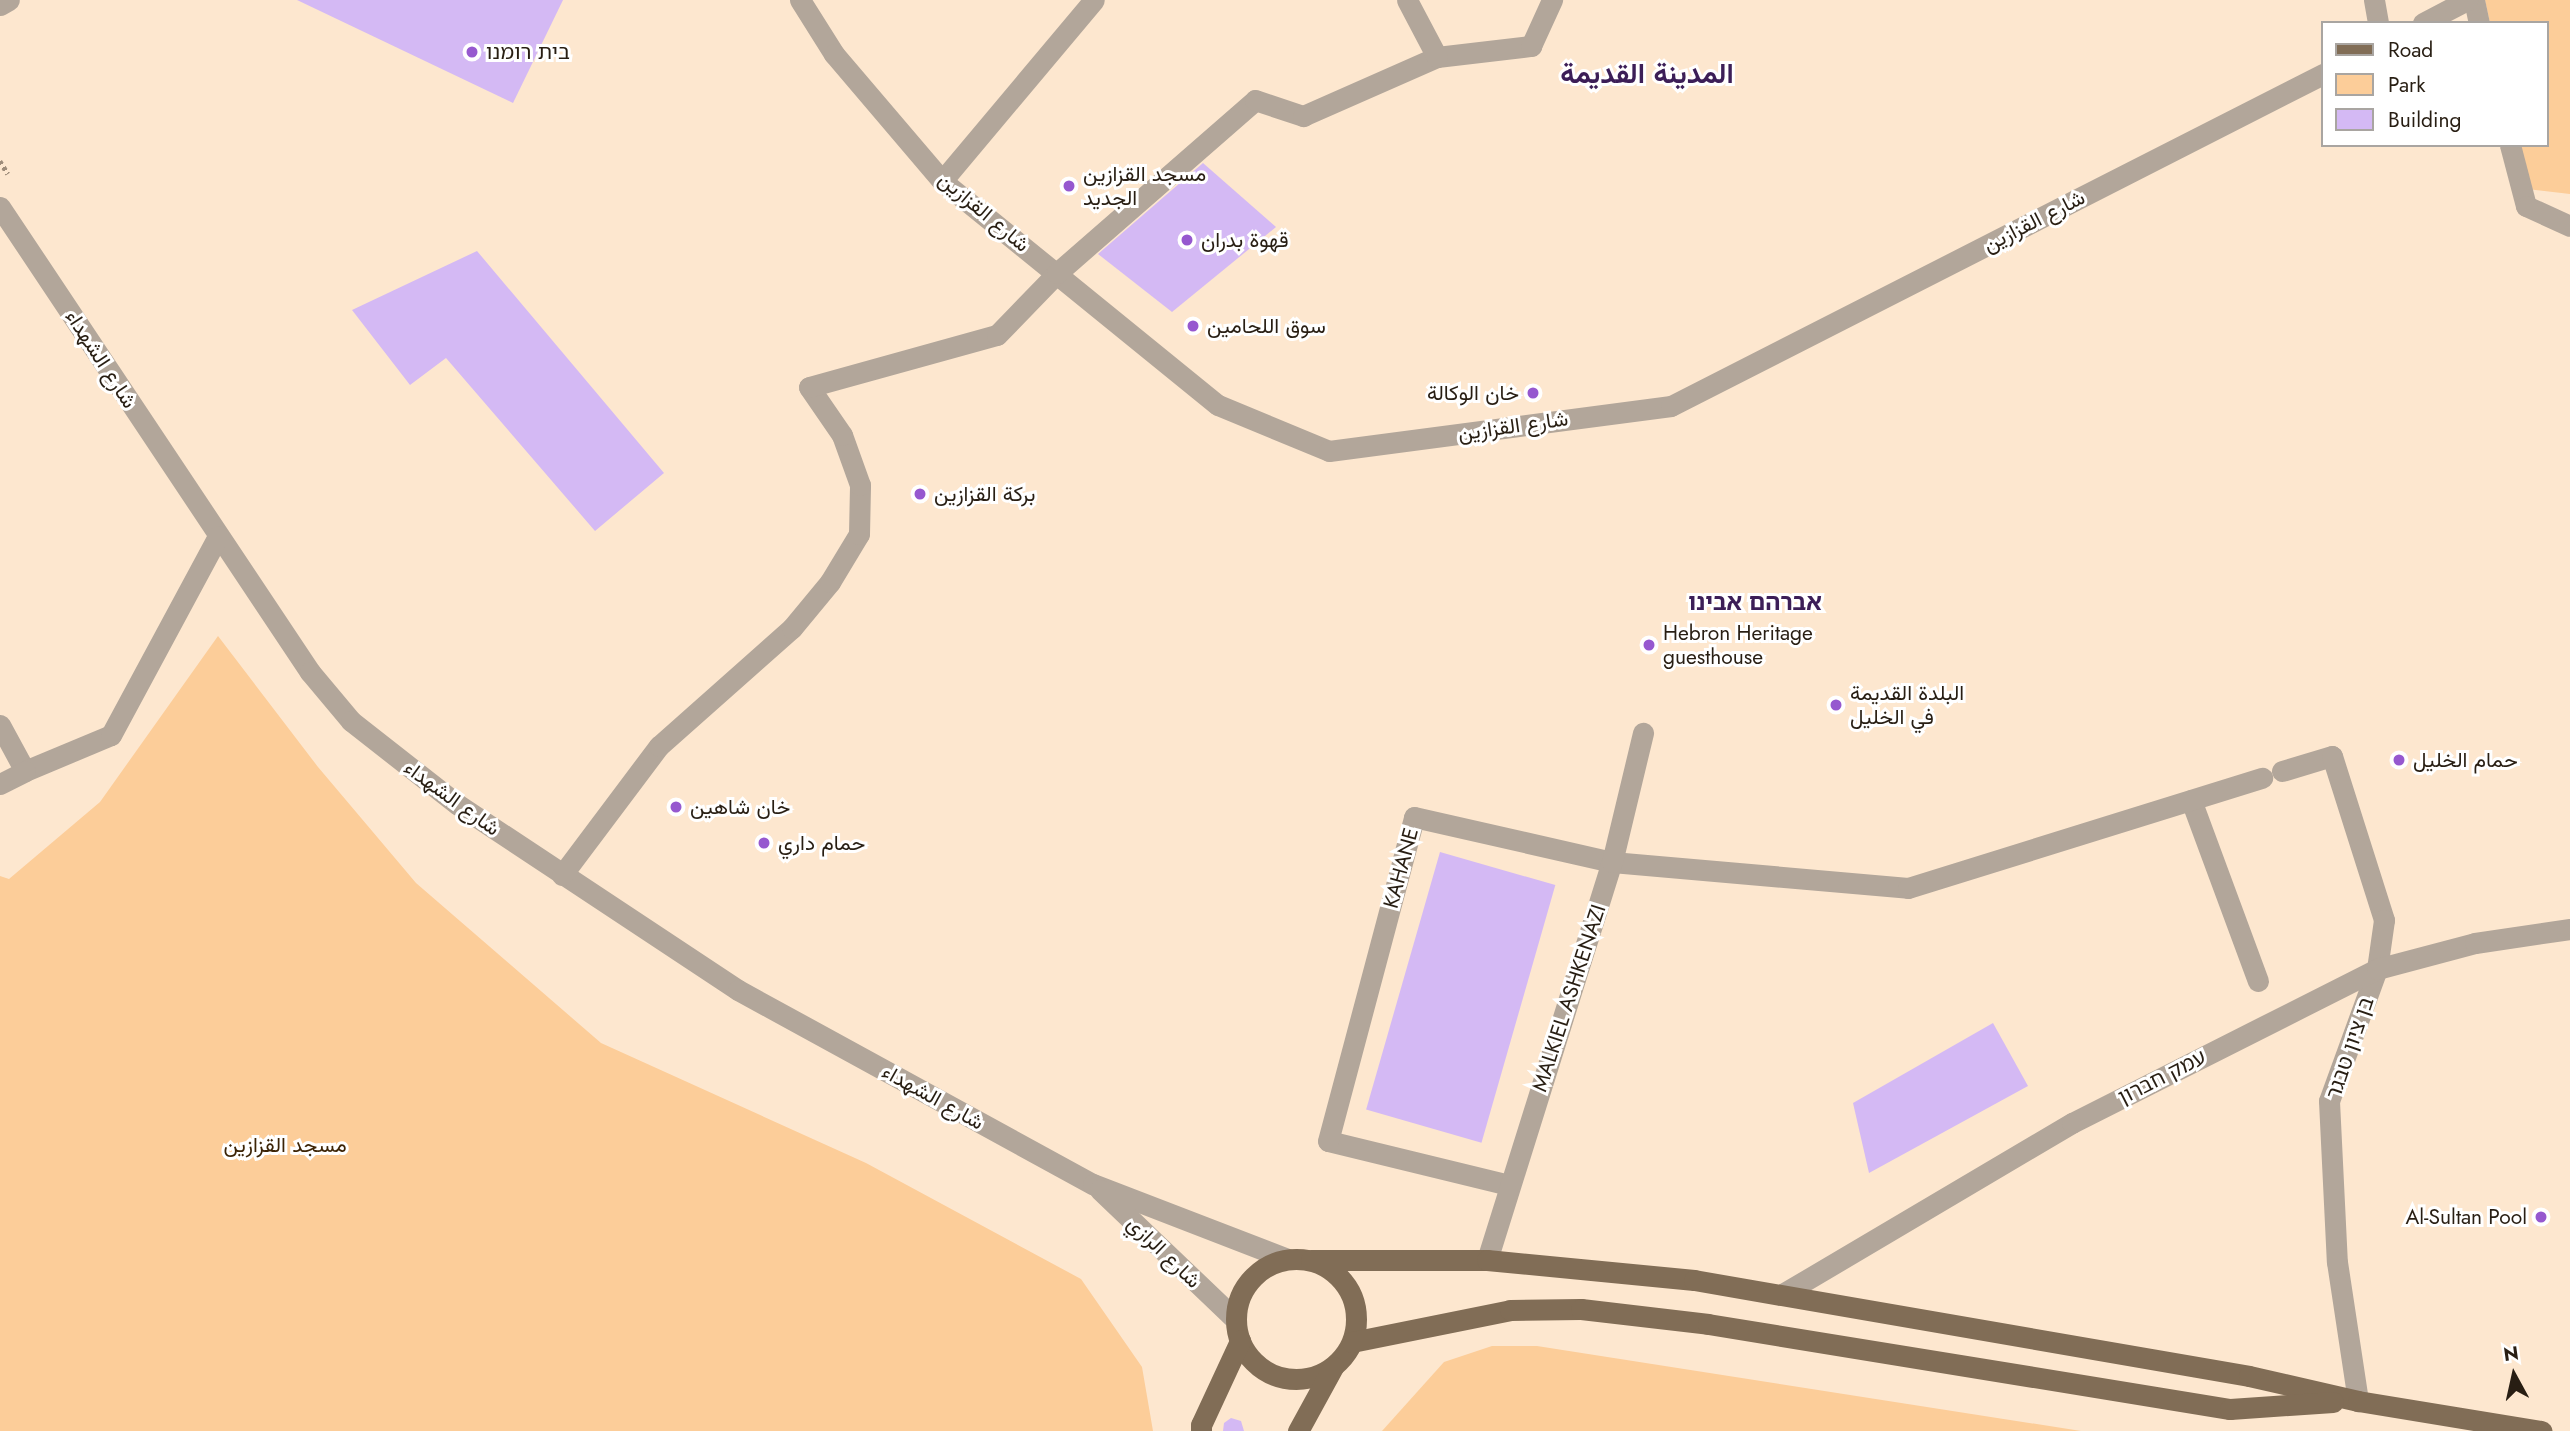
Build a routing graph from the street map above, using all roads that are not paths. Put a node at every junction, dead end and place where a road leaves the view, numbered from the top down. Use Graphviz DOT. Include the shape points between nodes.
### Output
graph roads {
  1 [pos="9,0"];
  2 [pos="800,0"];
  3 [pos="1094,0"];
  4 [pos="1407,0"];
  5 [pos="1552,0"];
  6 [pos="2374,0"];
  7 [pos="2467,0"];
  8 [pos="2474,0"];
  9 [pos="0,5"];
  10 [pos="2378,21"];
  11 [pos="2427,21"];
  12 [pos="2479,21"];
  13 [pos="1437,57"];
  14 [pos="2322,75"];
  15 [pos="2511,147"];
  16 [pos="942,181"];
  17 [pos="0,207"];
  18 [pos="2570,226"];
  19 [pos="1057,273"];
  20 [pos="218,536"];
  21 [pos="0,725"];
  22 [pos="1643,733"];
  23 [pos="25,771"];
  24 [pos="0,785"];
  25 [pos="2190,800"];
  26 [pos="1612,862"];
  27 [pos="562,875"];
  28 [pos="1908,888"];
  29 [pos="2570,929"];
  30 [pos="2377,969"];
  31 [pos="2258,981"];
  32 [pos="1093,1184"];
  33 [pos="1509,1185"];
  34 [pos="1287,1259"];
  35 [pos="1311,1260"];
  36 [pos="1487,1260"];
  37 [pos="1781,1295"];
  38 [pos="1236,1320"];
  39 [pos="1240,1341"];
  40 [pos="1352,1342"];
  41 [pos="1333,1367"];
  42 [pos="2358,1401"];
  43 [pos="1201,1431"];
  44 [pos="1297,1431"];
  45 [pos="2542,1431"];
  1 -- 9 [label="street"];
  2 -- 16 [label="street, شارع القزازين" via="834,54"];
  3 -- 16 [label="street"];
  4 -- 13 [label="street"];
  5 -- 13 [label="street" via="1531,46"];
  6 -- 10 [label="street"];
  7 -- 11 [label="street"];
  8 -- 12 [label="street"];
  13 -- 19 [label="street" via="1303,117 1255,100"];
  14 -- 19 [label="street, شارع القزازين" via="1671,406 1329,451 1217,405"];
  15 -- 18 [label="street" via="2526,206"];
  16 -- 19 [label="street, شارع القزازين"];
  17 -- 20 [label="street, شارع الشهداء"];
  19 -- 27 [label="street" via="997,335 809,387 842,435 860,485 859,534 830,582 792,628 659,746"];
  20 -- 23 [label="street" via="111,735"];
  20 -- 27 [label="street, شارع الشهداء" via="310,672 351,721 457,804"];
  21 -- 23 [label="street"];
  22 -- 26 [label="street, MALKIEL ASHKENAZI"];
  23 -- 24 [label="street"];
  25 -- 28 [label="street, בן ציון טבגר"];
  25 -- 30 [label="street, בן ציון טבגר" via="2332,756 2384,920"];
  25 -- 31 [label="street"];
  26 -- 28 [label="street, KAHANE"];
  26 -- 33 [label="street, MALKIEL ASHKENAZI"];
  26 -- 33 [label="street, KAHANE" via="1414,817 1328,1141"];
  27 -- 32 [label="street, شارع الشهداء" via="738,990"];
  29 -- 30 [label="street, עמק חברון" via="2474,943"];
  30 -- 37 [label="street, עמק חברון" via="2072,1123"];
  30 -- 42 [label="street, בן ציון טבגר" via="2329,1101 2337,1262"];
  32 -- 34 [label="street"];
  32 -- 38 [label="street, شارع الرازي"];
  33 -- 36 [label="street, MALKIEL ASHKENAZI"];
  34 -- 35 [label="main road"];
  34 -- 38 [label="main road" via="1271,1264 1251,1280 1238,1303"];
  35 -- 36 [label="main road"];
  35 -- 40 [label="main road" via="1329,1268 1353,1298 1357,1317"];
  36 -- 37 [label="main road" via="1694,1280"];
  37 -- 42 [label="main road" via="2249,1376"];
  38 -- 39 [label="main road"];
  39 -- 41 [label="main road" via="1250,1357 1280,1377 1317,1376"];
  39 -- 43 [label="main road"];
  40 -- 41 [label="main road"];
  40 -- 42 [label="main road" via="1510,1310 1581,1308 1708,1324 2230,1409"];
  41 -- 44 [label="main road"];
  42 -- 45 [label="main road"];
}
